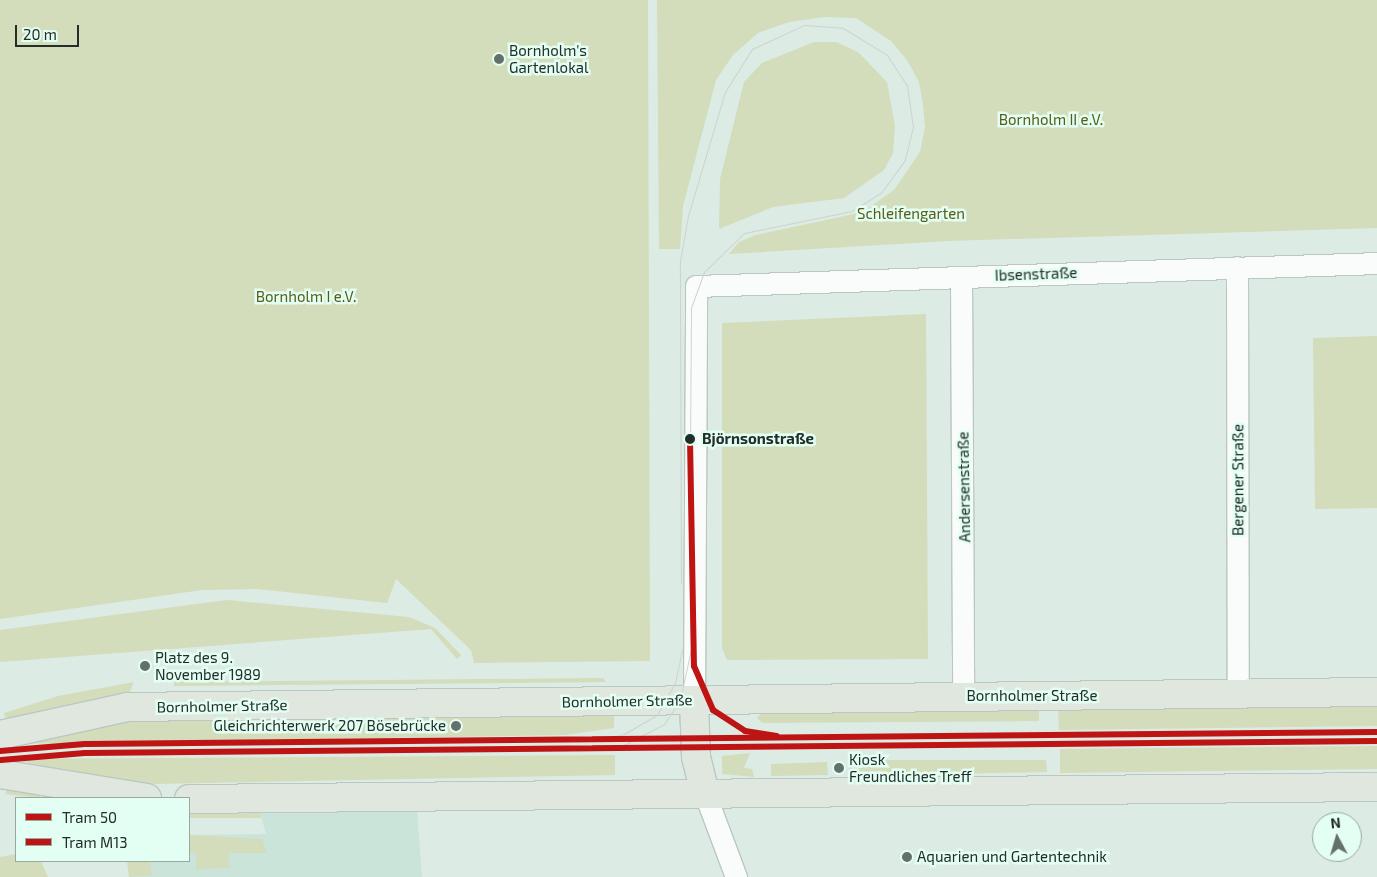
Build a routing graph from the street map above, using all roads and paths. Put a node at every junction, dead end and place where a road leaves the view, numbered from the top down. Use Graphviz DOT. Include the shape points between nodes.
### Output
graph roads {
  1 [pos="1377,263"];
  2 [pos="1237,267"];
  3 [pos="960,277"];
  4 [pos="1377,692"];
  5 [pos="1238,694"];
  6 [pos="964,696"];
  7 [pos="694,700"];
  8 [pos="0,734"];
  9 [pos="0,774"];
  10 [pos="1377,786"];
  11 [pos="704,794"];
  12 [pos="141,797"];
  13 [pos="190,799"];
  14 [pos="736,877"];
  1 -- 2 [label="street, Ibsenstraße"];
  2 -- 3 [label="street, Ibsenstraße"];
  2 -- 5 [label="street, Bergener Straße"];
  3 -- 6 [label="street, Andersenstraße"];
  3 -- 7 [label="street, Ibsenstraße" via="696,286"];
  4 -- 5 [label="main road, Bornholmer Straße"];
  5 -- 6 [label="main road, Bornholmer Straße"];
  6 -- 7 [label="main road, Bornholmer Straße"];
  7 -- 8 [label="main road, Bornholmer Straße" via="127,707"];
  7 -- 11 [label="main road" via="696,757"];
  9 -- 12 [label="main road"];
  10 -- 11 [label="main road"];
  11 -- 13 [label="main road"];
  11 -- 14 [label="street"];
}
